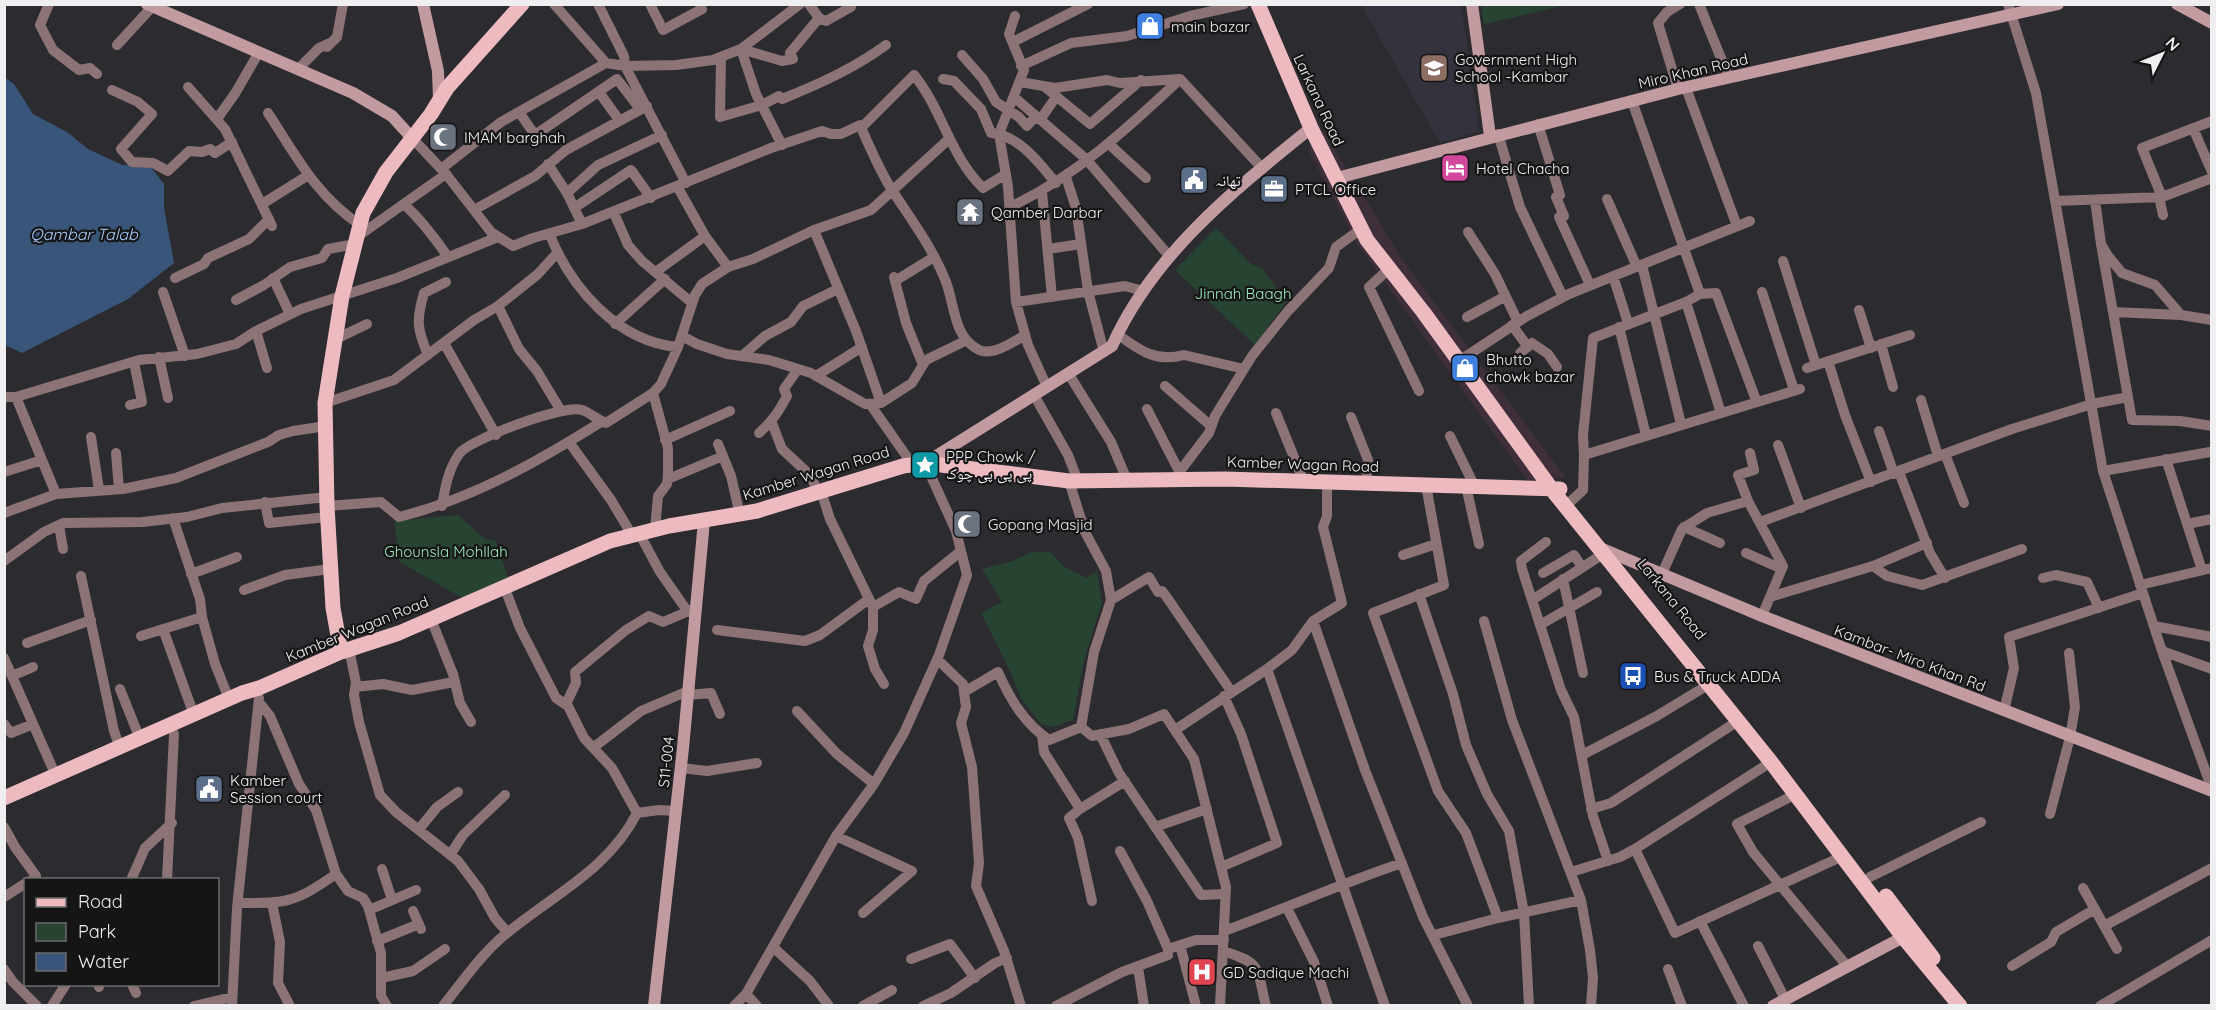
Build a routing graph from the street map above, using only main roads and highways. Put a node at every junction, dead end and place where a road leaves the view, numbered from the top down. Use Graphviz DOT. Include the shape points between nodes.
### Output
graph roads {
  1 [pos="522,4"];
  2 [pos="1258,4"];
  3 [pos="1352,210"];
  4 [pos="1556,490"];
  5 [pos="1605,552"];
  6 [pos="1678,641"];
  7 [pos="345,651"];
  8 [pos="259,695"];
  9 [pos="4,798"];
  10 [pos="4,807"];
  11 [pos="1908,934"];
  12 [pos="1960,1005"];
  13 [pos="1971,1005"];
  1 -- 7 [label="main road" via="438,99 386,172 363,213 342,296 325,403 333,608"];
  2 -- 3 [label="main road, Larkana Road" via="1311,128"];
  3 -- 4 [label="main road, Larkana Road" via="1465,357"];
  3 -- 4 [label="main road, Larkana Road" via="1360,229 1389,269"];
  4 -- 5 [label="main road, Larkana Road"];
  4 -- 5 [label="main road, Larkana Road" via="1570,502"];
  4 -- 7 [label="main road, Kamber Wagan Road" via="1177,476 1074,481 919,464 740,514 610,541 432,619"];
  5 -- 6 [label="main road, Larkana Road"];
  6 -- 11 [label="main road, Larkana Road" via="1708,685"];
  6 -- 11 [label="main road, Larkana Road" via="1870,877"];
  7 -- 8 [label="main road, Kamber Wagan Road"];
  8 -- 9 [label="main road, Kamber Wagan Road" via="229,699"];
  8 -- 10 [label="main road, Kamber Wagan Road"];
  11 -- 12 [label="main road, Larkana Road"];
  11 -- 13 [label="main road, Larkana Road"];
}
